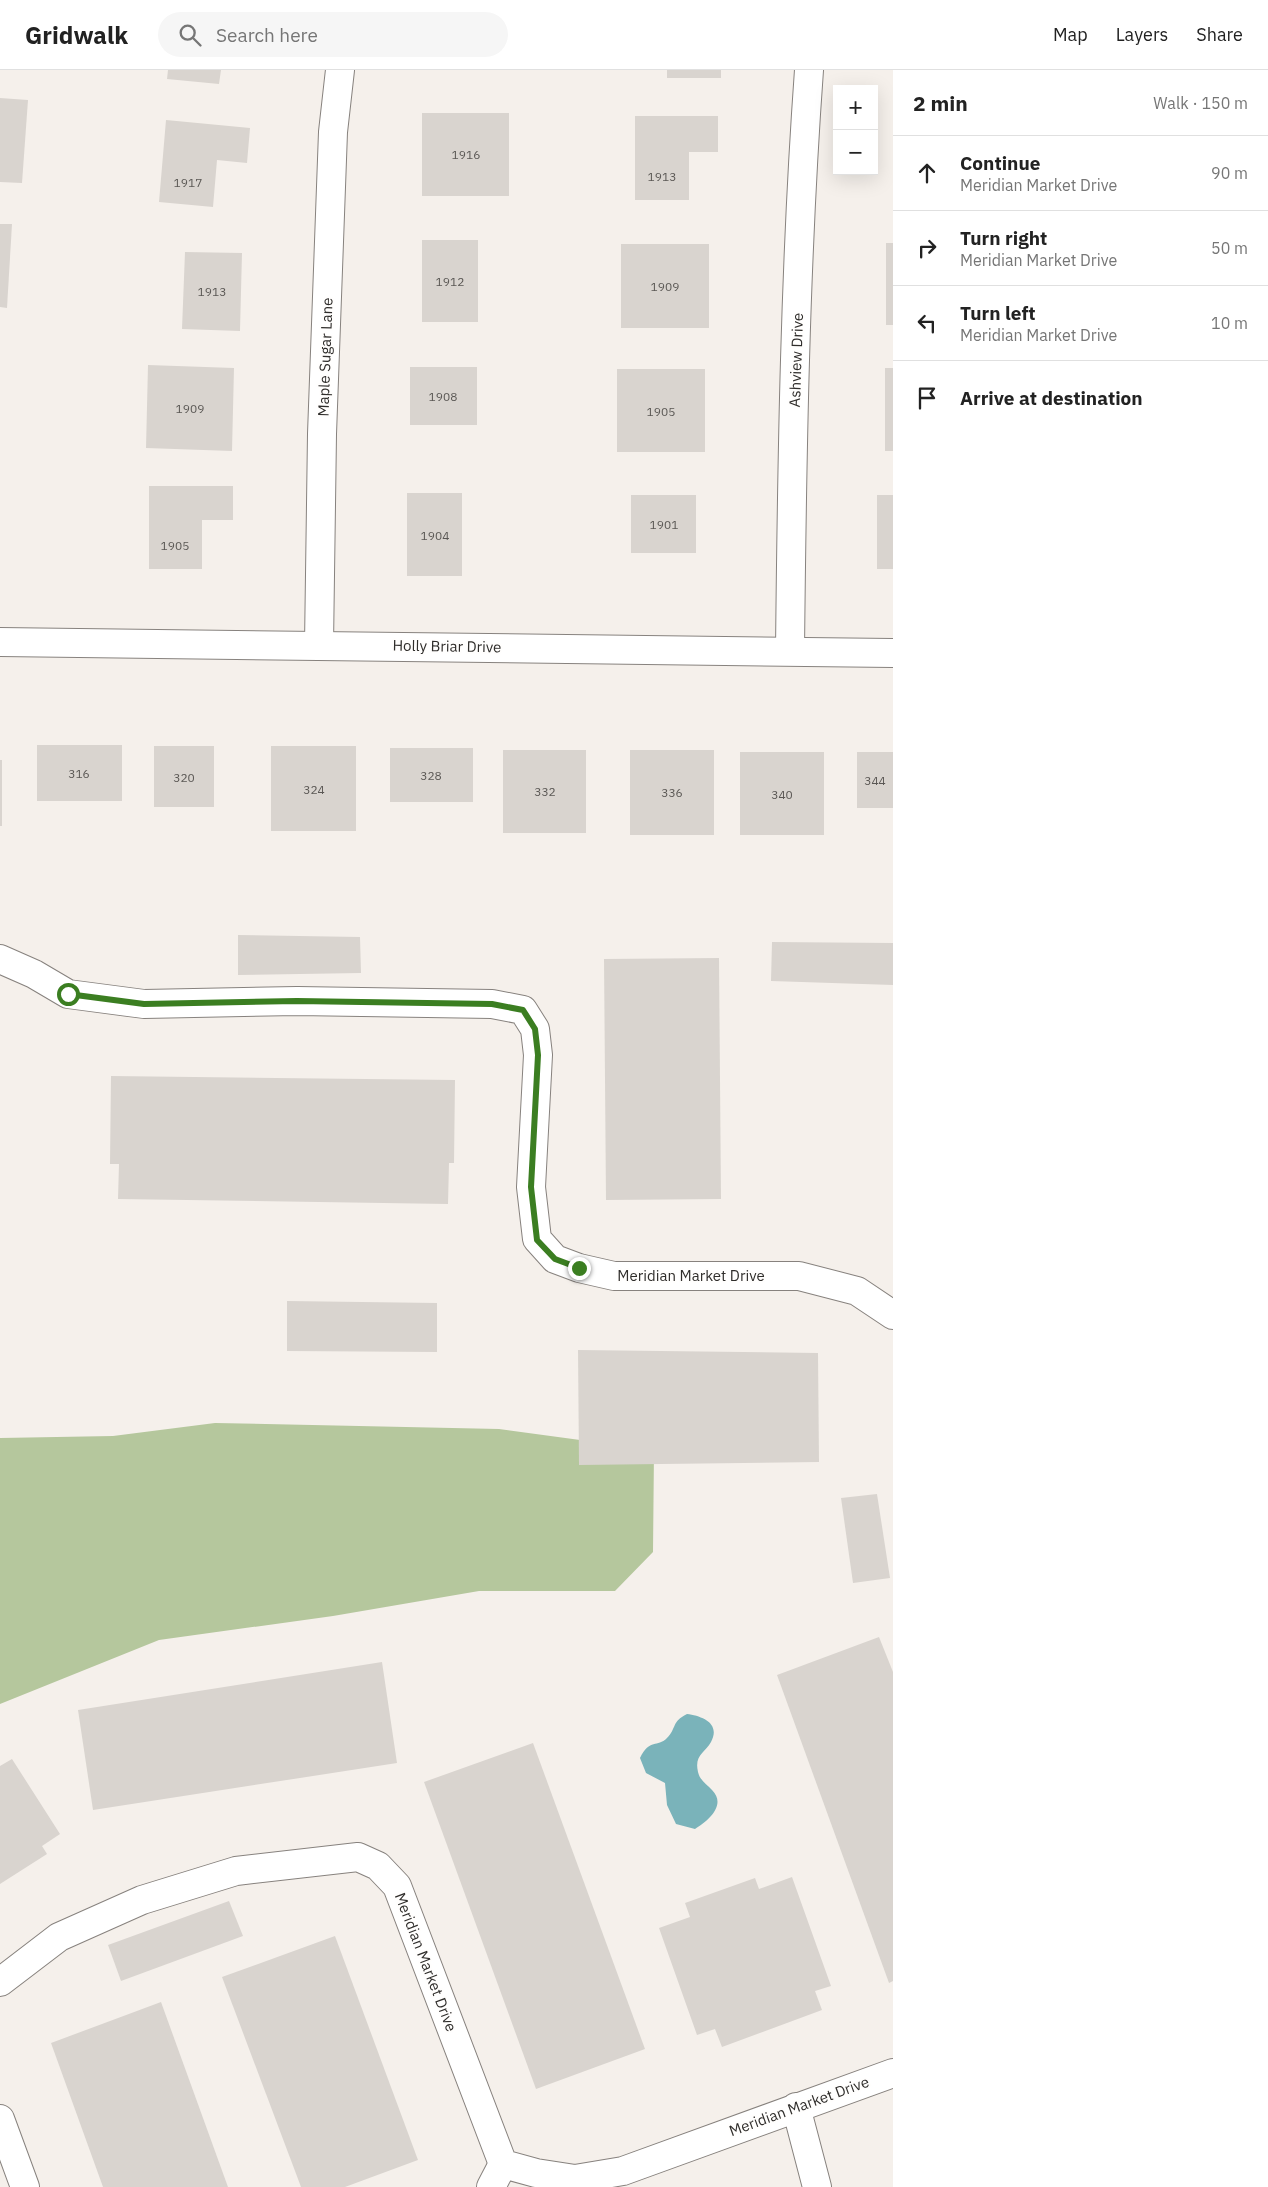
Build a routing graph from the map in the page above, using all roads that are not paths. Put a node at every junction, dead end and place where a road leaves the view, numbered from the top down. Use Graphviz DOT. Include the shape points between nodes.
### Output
graph roads {
  1 [pos="340,70"];
  2 [pos="809,70"];
  3 [pos="0,642"];
  4 [pos="320,645"];
  5 [pos="790,651"];
  6 [pos="893,653"];
  7 [pos="0,959"];
  8 [pos="893,1315"];
  9 [pos="0,1982"];
  10 [pos="893,2073"];
  11 [pos="796,2107"];
  12 [pos="0,2119"];
  13 [pos="497,2175"];
  14 [pos="25,2187"];
  15 [pos="817,2187"];
  1 -- 4 [label="street, Maple Sugar Lane" via="333,132 322,434"];
  2 -- 5 [label="street, Ashview Drive" via="794,412"];
  3 -- 4 [label="street, Holly Briar Drive"];
  4 -- 5 [label="street, Holly Briar Drive"];
  5 -- 6 [label="street, Holly Briar Drive"];
  7 -- 8 [label="street, Meridian Market Drive" via="68,994 144,1004 297,1001 492,1004 523,1010 535,1029 538,1055 531,1187 537,1240 555,1259 614,1276 800,1276 857,1291"];
  9 -- 13 [label="street, Meridian Market Drive" via="59,1937 142,1900 236,1871 358,1857 378,1866 397,1886"];
  10 -- 11 [label="street, Meridian Market Drive"];
  11 -- 13 [label="street, Meridian Market Drive" via="623,2170 575,2179 536,2173"];
  11 -- 15 [label="street"];
  12 -- 14 [label="street"];
}
